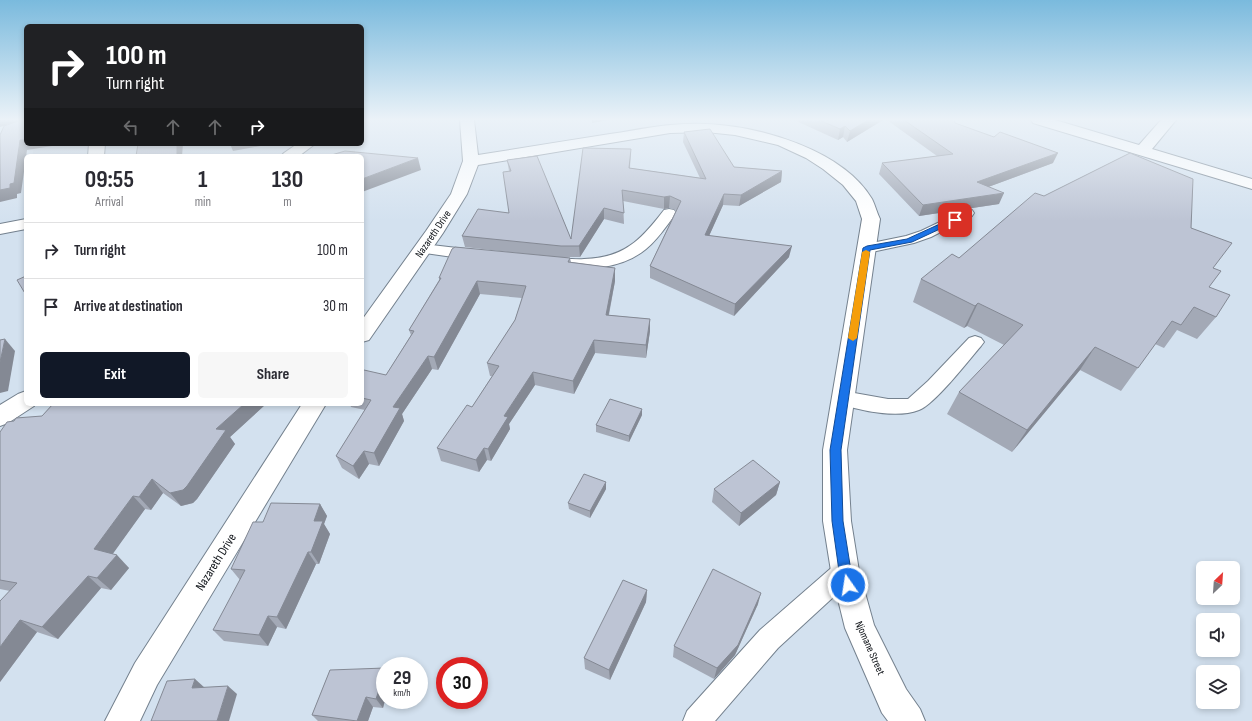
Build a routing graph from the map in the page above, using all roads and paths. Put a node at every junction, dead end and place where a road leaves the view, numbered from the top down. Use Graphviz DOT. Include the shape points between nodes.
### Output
graph roads {
  1 [pos="470,154"];
  2 [pos="515,154"];
  3 [pos="808,154"];
  4 [pos="1152,154"];
  5 [pos="471,161"];
  6 [pos="1252,184"];
  7 [pos="669,213"];
  8 [pos="967,213"];
  9 [pos="24,224"];
  10 [pos="0,229"];
  11 [pos="867,248"];
  12 [pos="423,249"];
  13 [pos="490,256"];
  14 [pos="542,262"];
  15 [pos="371,310"];
  16 [pos="364,329"];
  17 [pos="975,342"];
  18 [pos="843,398"];
  19 [pos="24,401"];
  20 [pos="313,406"];
  21 [pos="0,417"];
  22 [pos="845,571"];
  23 [pos="122,721"];
  24 [pos="697,721"];
  25 [pos="908,721"];
  1 -- 5 [label="street, Nazareth Drive"];
  2 -- 5 [label="street, Njomane Street"];
  3 -- 11 [label="street, Njomane Street" via="849,182 864,200 871,219"];
  4 -- 6 [label="street"];
  5 -- 12 [label="street, Nazareth Drive" via="459,194"];
  7 -- 14 [label="lane" via="648,239 624,257 585,264"];
  8 -- 11 [label="lane" via="909,240"];
  9 -- 10 [label="street"];
  11 -- 18 [label="street, Njomane Street"];
  12 -- 13 [label="lane"];
  12 -- 15 [label="street, Nazareth Drive"];
  15 -- 16 [label="street, Nazareth Drive"];
  17 -- 18 [label="lane" via="913,405 892,407"];
  18 -- 22 [label="street, Njomane Street" via="836,450 837,521"];
  19 -- 21 [label="street"];
  20 -- 23 [label="street, Nazareth Drive" via="146,674"];
  22 -- 24 [label="lane" via="770,639"];
  22 -- 25 [label="street, Njomane Street" via="860,628 894,701"];
}
